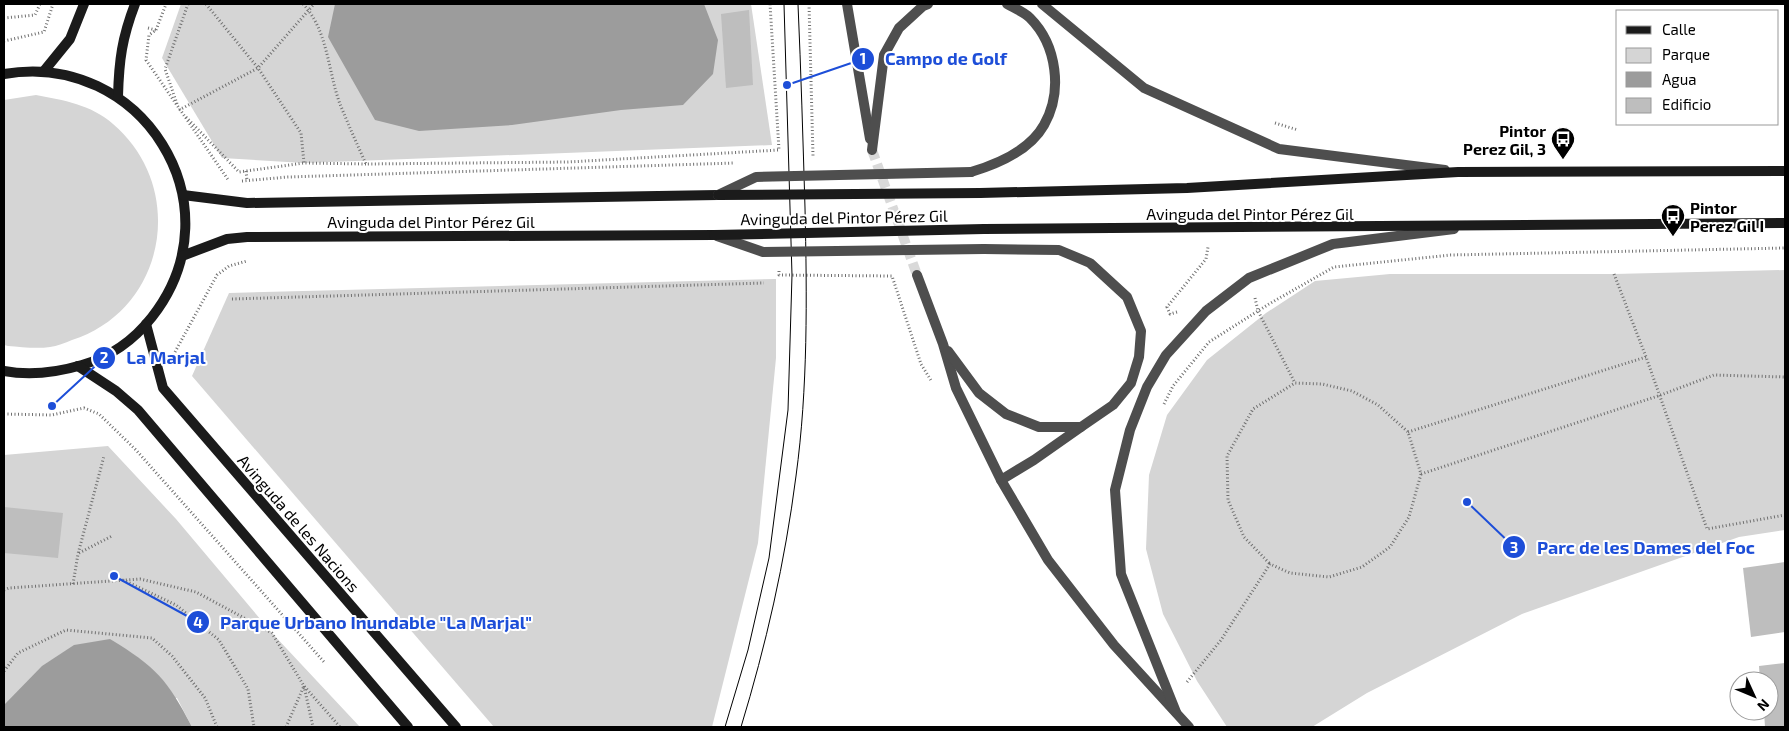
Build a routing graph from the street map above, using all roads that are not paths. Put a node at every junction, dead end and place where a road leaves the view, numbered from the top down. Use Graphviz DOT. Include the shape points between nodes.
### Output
graph roads {
  1 [pos="84,4"];
  2 [pos="135,4"];
  3 [pos="847,4"];
  4 [pos="928,4"];
  5 [pos="1006,4"];
  6 [pos="1042,4"];
  7 [pos="44,71"];
  8 [pos="4,74"];
  9 [pos="118,96"];
  10 [pos="1785,171"];
  11 [pos="1458,172"];
  12 [pos="183,195"];
  13 [pos="718,195"];
  14 [pos="1785,223"];
  15 [pos="1473,227"];
  16 [pos="714,235"];
  17 [pos="182,256"];
  18 [pos="917,275"];
  19 [pos="146,324"];
  20 [pos="943,344"];
  21 [pos="78,366"];
  22 [pos="4,371"];
  23 [pos="1081,427"];
  24 [pos="1001,480"];
  25 [pos="1176,712"];
  26 [pos="408,727"];
  27 [pos="456,727"];
  28 [pos="1189,727"];
  1 -- 7 [label="main road" via="70,39"];
  2 -- 9 [label="main road" via="119,58"];
  3 -- 4 [label="street" via="872,150 884,55 899,28"];
  5 -- 13 [label="street, Avinguda del Pintor Pérez Gil, bridge" via="1029,17 1046,40 1055,70 1056,90 1044,126 1019,151 994,165 971,172 756,177"];
  6 -- 11 [label="street" via="1144,88 1279,149"];
  7 -- 8 [label="main road"];
  7 -- 9 [label="main road" via="82,79"];
  9 -- 12 [label="main road" via="160,139 174,166"];
  10 -- 11 [label="main road, Avinguda del Pintor Pérez Gil"];
  11 -- 13 [label="main road, Avinguda del Pintor Pérez Gil, bridge" via="1187,188"];
  12 -- 13 [label="main road, Avinguda del Pintor Pérez Gil" via="247,203"];
  12 -- 17 [label="main road"];
  14 -- 15 [label="main road, Avinguda del Pintor Pérez Gil"];
  15 -- 16 [label="main road, Avinguda del Pintor Pérez Gil, bridge" via="984,229"];
  15 -- 25 [label="street" via="1333,244 1249,278 1206,311 1166,355 1147,387 1130,430 1114,490 1121,574"];
  16 -- 17 [label="main road, Avinguda del Pintor Pérez Gil" via="248,237 227,239"];
  16 -- 23 [label="street, Avinguda del Pintor Pérez Gil, bridge" via="763,252 1059,250 1090,263 1127,297 1141,331 1139,357 1131,383 1113,405"];
  17 -- 19 [label="main road" via="168,293"];
  18 -- 20 [label="street"];
  19 -- 21 [label="main road" via="114,350"];
  19 -- 27 [label="main road, Avinguda de les Nacions" via="163,388"];
  20 -- 23 [label="street" via="979,393 1006,414 1039,427"];
  20 -- 24 [label="street" via="956,388"];
  21 -- 22 [label="main road" via="35,374"];
  21 -- 26 [label="main road" via="138,410"];
  23 -- 24 [label="street"];
  24 -- 25 [label="street" via="1048,560 1114,645"];
  25 -- 28 [label="street"];
}
